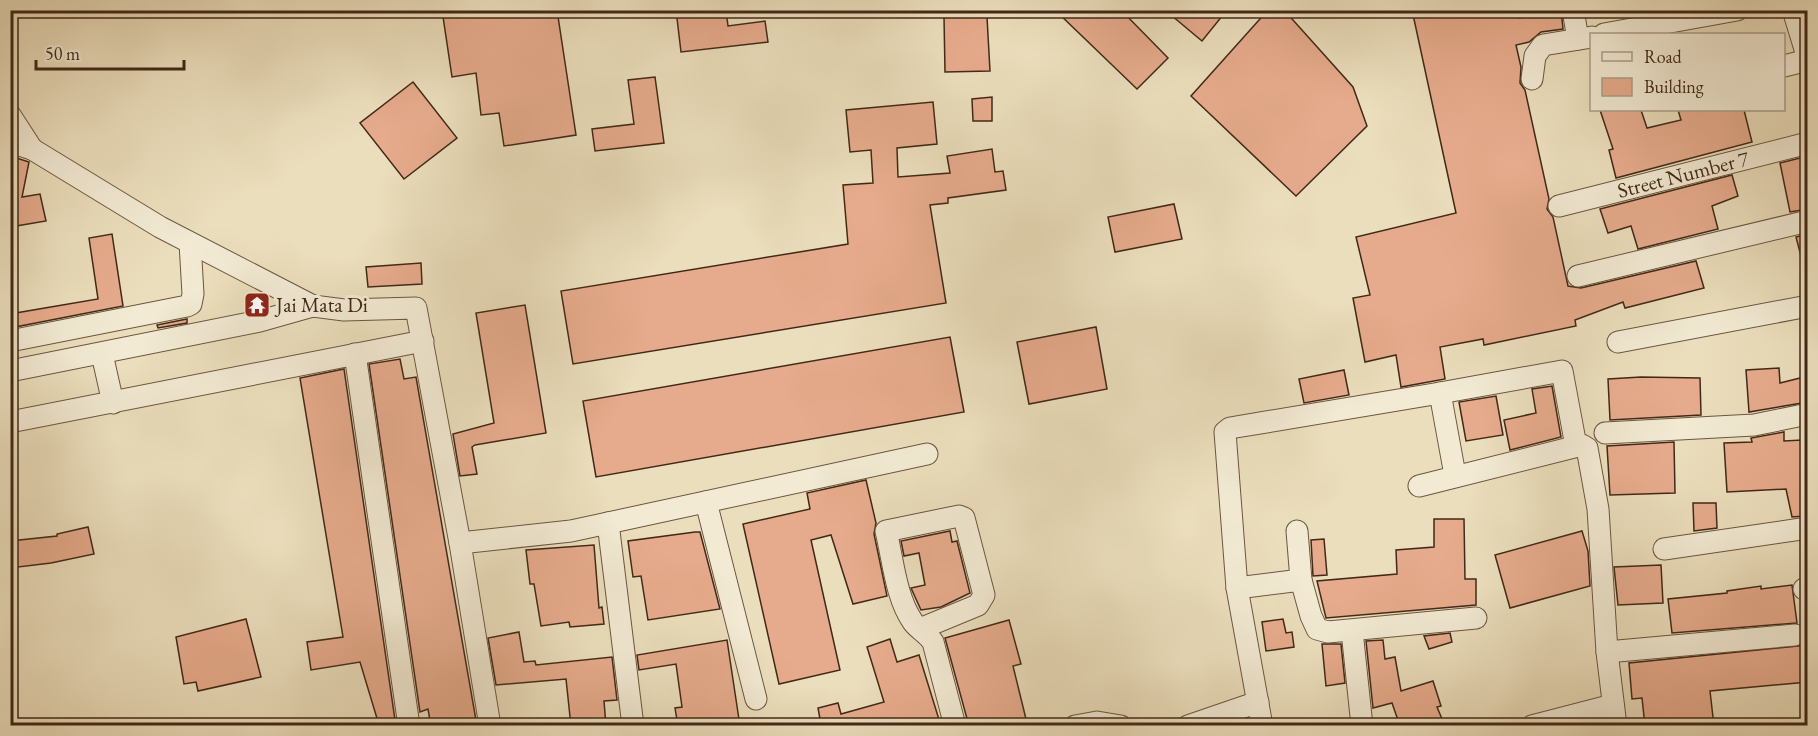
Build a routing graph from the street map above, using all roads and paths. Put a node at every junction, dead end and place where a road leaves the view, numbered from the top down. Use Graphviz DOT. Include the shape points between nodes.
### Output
graph roads {
  1 [pos="1573,10"];
  2 [pos="1737,10"];
  3 [pos="1793,10"];
  4 [pos="1610,33"];
  5 [pos="1585,38"];
  6 [pos="1808,59"];
  7 [pos="1785,66"];
  8 [pos="1532,79"];
  9 [pos="10,115"];
  10 [pos="10,142"];
  11 [pos="1808,143"];
  12 [pos="32,149"];
  13 [pos="1559,206"];
  14 [pos="1808,221"];
  15 [pos="190,243"];
  16 [pos="1578,276"];
  17 [pos="313,306"];
  18 [pos="1808,306"];
  19 [pos="10,341"];
  20 [pos="423,341"];
  21 [pos="1618,342"];
  22 [pos="102,354"];
  23 [pos="355,354"];
  24 [pos="10,371"];
  25 [pos="1440,393"];
  26 [pos="113,403"];
  27 [pos="1808,414"];
  28 [pos="10,422"];
  29 [pos="1605,433"];
  30 [pos="1576,446"];
  31 [pos="927,454"];
  32 [pos="1455,475"];
  33 [pos="1419,486"];
  34 [pos="706,502"];
  35 [pos="608,523"];
  36 [pos="1808,528"];
  37 [pos="1297,531"];
  38 [pos="460,543"];
  39 [pos="1664,549"];
  40 [pos="1302,580"];
  41 [pos="1237,588"];
  42 [pos="1476,618"];
  43 [pos="920,629"];
  44 [pos="1352,631"];
  45 [pos="1795,635"];
  46 [pos="1607,652"];
  47 [pos="756,699"];
  48 [pos="1258,702"];
  49 [pos="1614,715"];
  50 [pos="409,726"];
  51 [pos="490,726"];
  52 [pos="633,726"];
  53 [pos="955,726"];
  54 [pos="1075,726"];
  55 [pos="1121,726"];
  56 [pos="1188,726"];
  57 [pos="1262,726"];
  58 [pos="1362,726"];
  59 [pos="1532,726"];
  1 -- 5 [label="street"];
  2 -- 4 [label="street"];
  3 -- 6 [label="street"];
  5 -- 8 [label="street" via="1543,45 1535,56"];
  6 -- 7 [label="street"];
  9 -- 12 [label="street"];
  10 -- 12 [label="street"];
  11 -- 13 [label="street, Street Number 7"];
  12 -- 15 [label="street"];
  14 -- 16 [label="street"];
  15 -- 17 [label="street"];
  15 -- 19 [label="street" via="191,304"];
  17 -- 20 [label="street" via="344,310 416,308"];
  17 -- 22 [label="street"];
  18 -- 21 [label="street"];
  20 -- 23 [label="street"];
  20 -- 38 [label="street"];
  22 -- 24 [label="street"];
  22 -- 26 [label="street"];
  23 -- 26 [label="street"];
  23 -- 50 [label="street"];
  25 -- 30 [label="street" via="1562,371"];
  25 -- 32 [label="street"];
  25 -- 41 [label="street" via="1230,428 1225,432"];
  26 -- 28 [label="street"];
  27 -- 29 [label="street" via="1754,425"];
  30 -- 32 [label="street"];
  30 -- 46 [label="street" via="1587,448 1598,509"];
  31 -- 34 [label="street"];
  32 -- 33 [label="street"];
  34 -- 35 [label="street"];
  34 -- 47 [label="street"];
  35 -- 38 [label="street"];
  35 -- 52 [label="street"];
  36 -- 39 [label="street"];
  37 -- 40 [label="street"];
  38 -- 51 [label="street"];
  40 -- 41 [label="street"];
  40 -- 44 [label="street" via="1317,629"];
  41 -- 48 [label="street"];
  42 -- 44 [label="street"];
  43 -- 43 [label="street" via="903,601 886,531 959,516 964,518 984,595 978,605"];
  43 -- 53 [label="street" via="933,642"];
  44 -- 58 [label="street"];
  45 -- 46 [label="street"];
  46 -- 49 [label="street"];
  48 -- 56 [label="street"];
  48 -- 57 [label="street"];
  49 -- 59 [label="street"];
  54 -- 55 [label="street" via="1097,722"];
}
